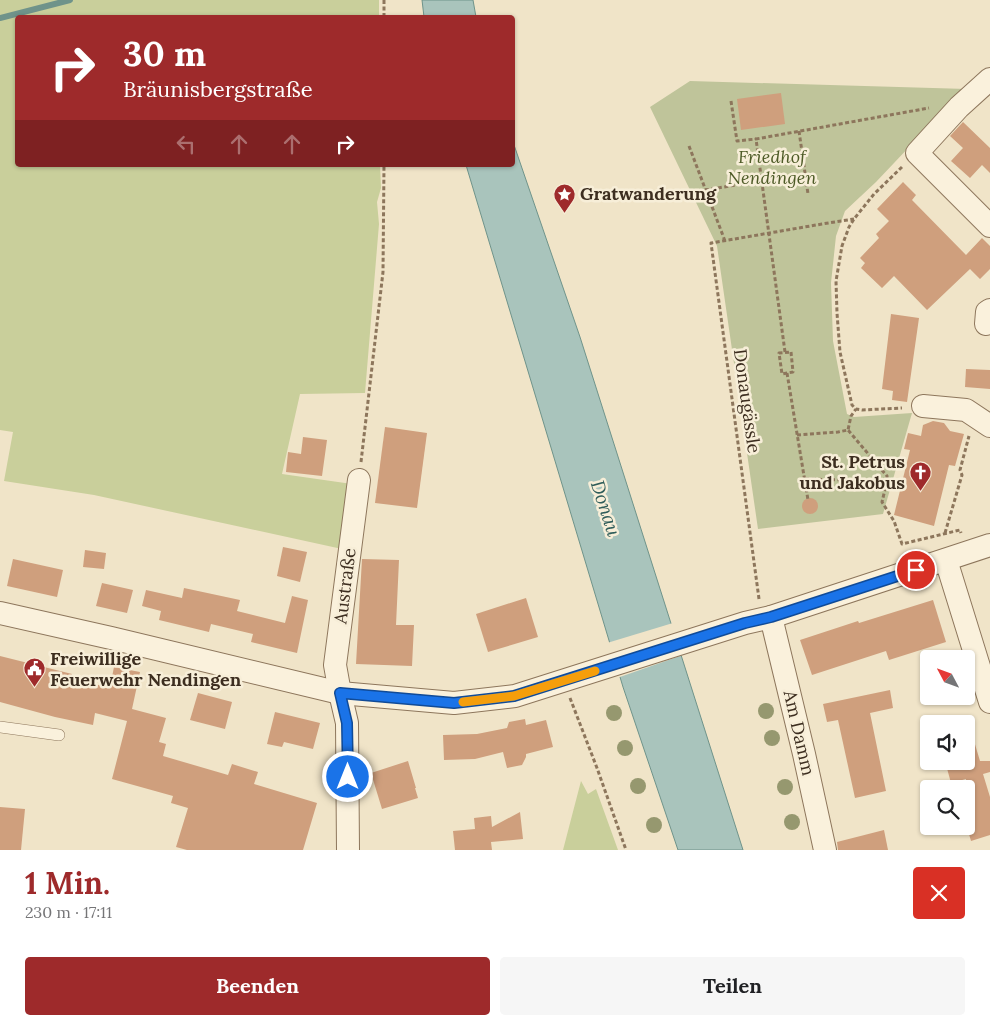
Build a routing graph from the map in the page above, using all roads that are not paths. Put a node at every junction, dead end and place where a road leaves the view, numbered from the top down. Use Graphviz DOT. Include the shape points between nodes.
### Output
graph roads {
  1 [pos="990,79"];
  2 [pos="990,226"];
  3 [pos="923,406"];
  4 [pos="990,426"];
  5 [pos="359,480"];
  6 [pos="990,545"];
  7 [pos="946,560"];
  8 [pos="0,613"];
  9 [pos="760,620"];
  10 [pos="340,693"];
  11 [pos="990,702"];
  12 [pos="0,727"];
  13 [pos="59,734"];
  14 [pos="348,850"];
  15 [pos="825,850"];
  1 -- 2 [label="street" via="917,153"];
  3 -- 4 [label="street" via="966,410"];
  5 -- 10 [label="street, Austraße" via="335,665"];
  6 -- 7 [label="street"];
  7 -- 9 [label="street"];
  7 -- 11 [label="street"];
  8 -- 10 [label="street"];
  9 -- 10 [label="street" via="514,696 454,703"];
  9 -- 15 [label="street, Am Damm" via="804,754"];
  10 -- 14 [label="street, Austraße" via="347,723"];
  12 -- 13 [label="lane"];
}
